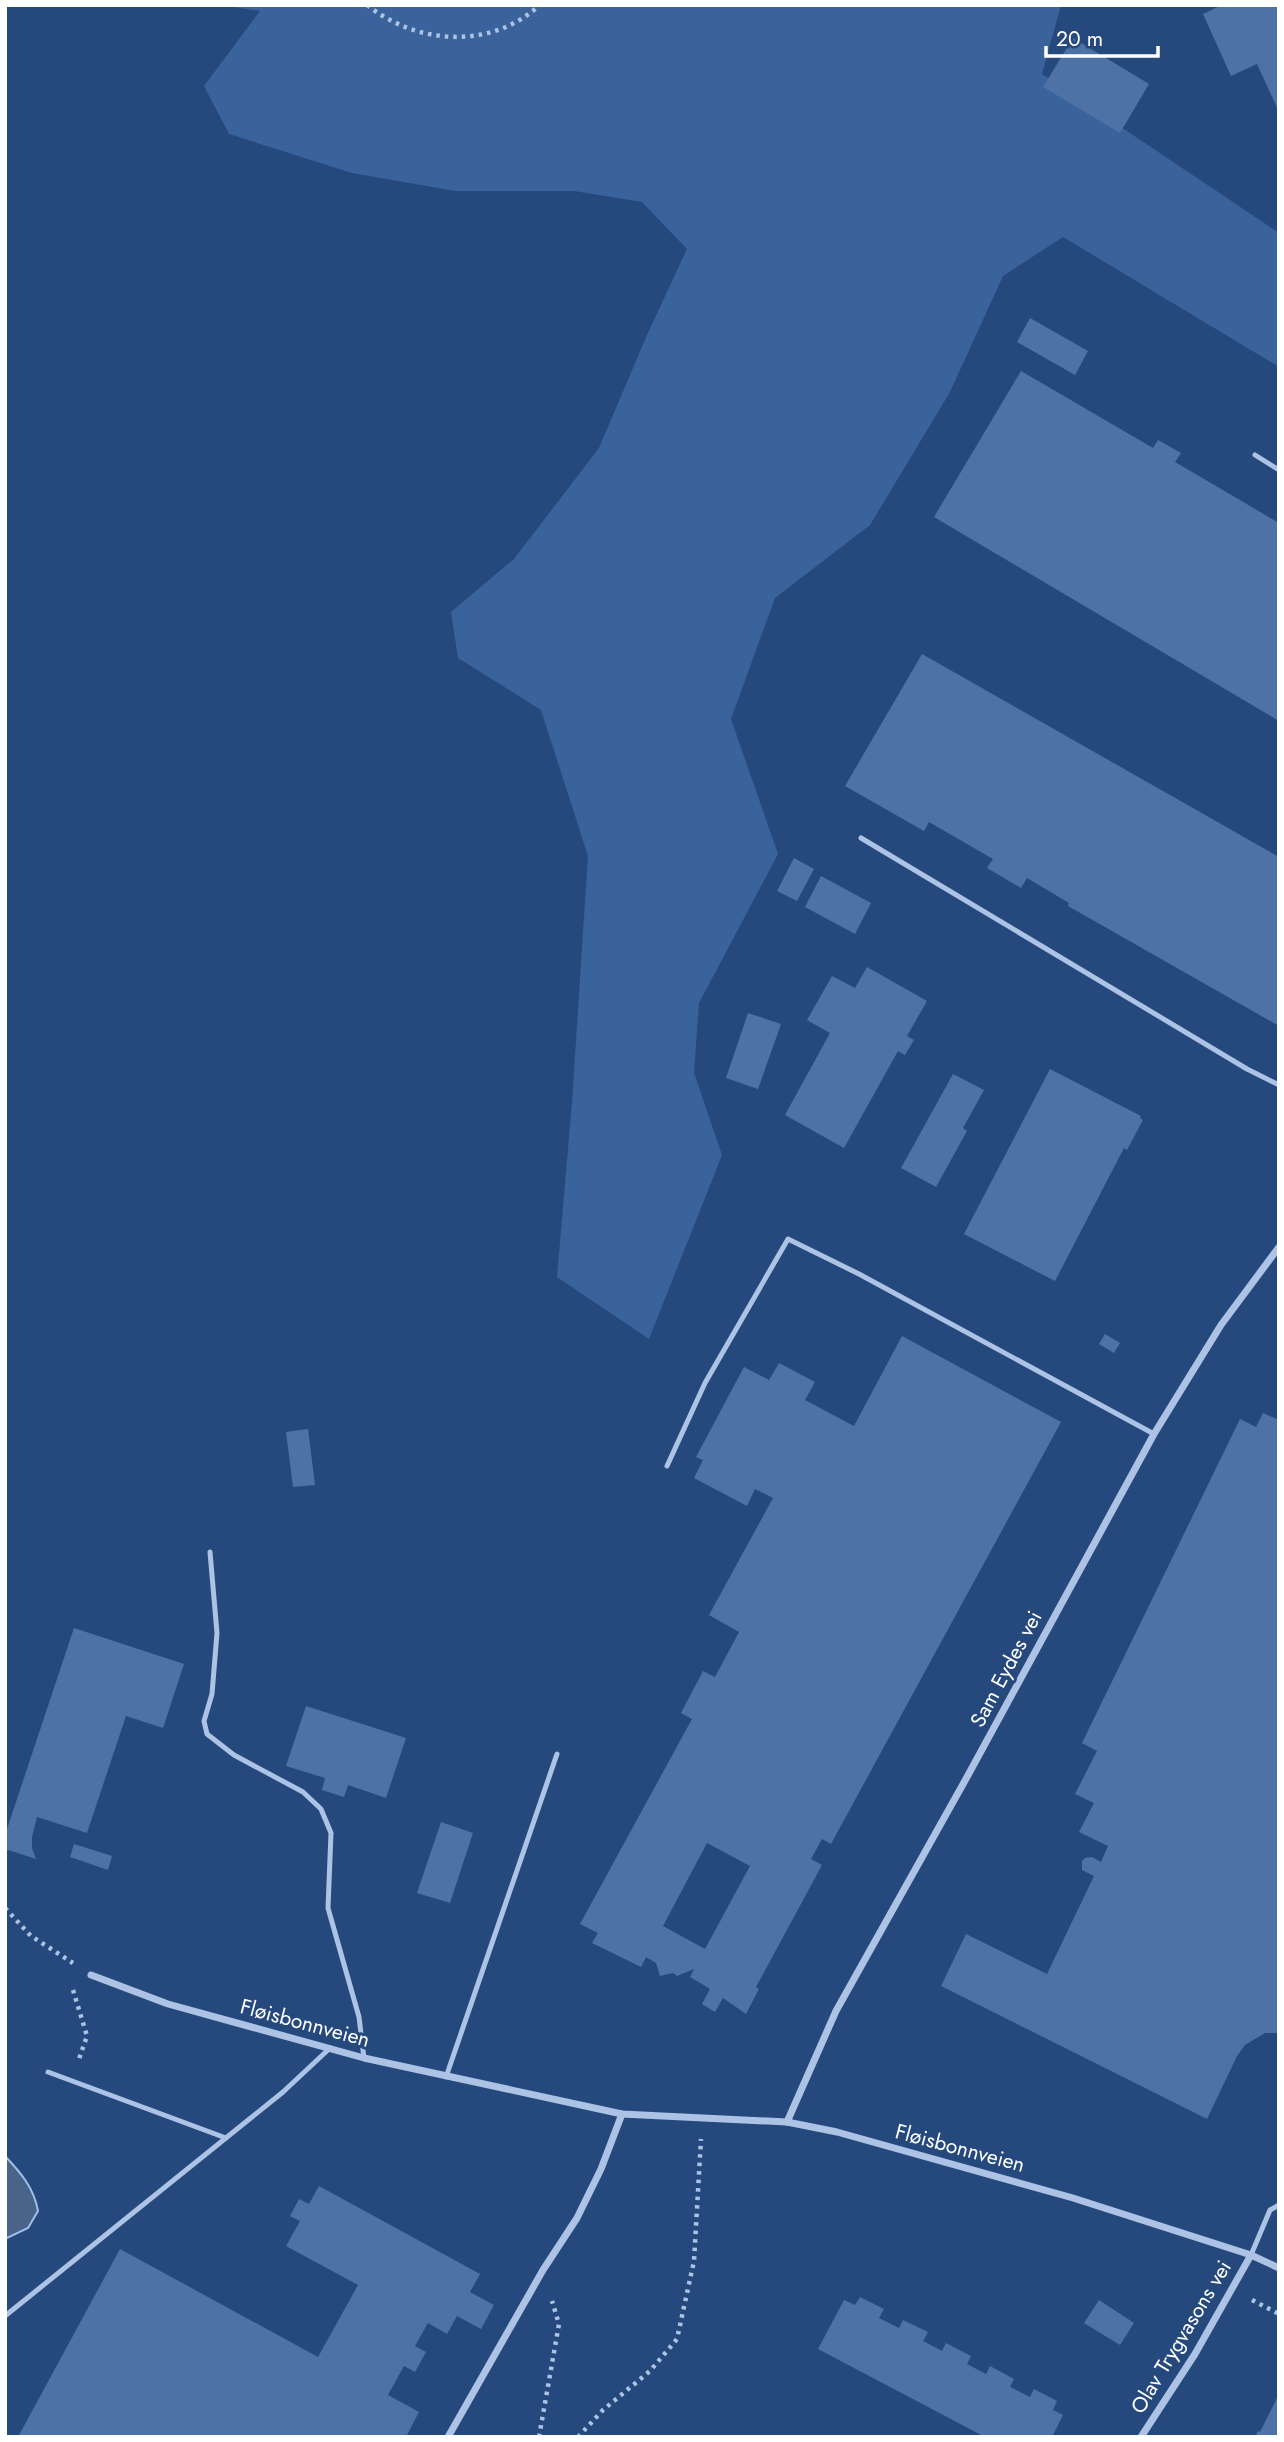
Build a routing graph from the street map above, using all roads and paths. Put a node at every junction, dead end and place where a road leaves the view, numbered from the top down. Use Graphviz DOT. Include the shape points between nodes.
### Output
graph roads {
  1 [pos="367,5"];
  2 [pos="540,5"];
  3 [pos="1255,455"];
  4 [pos="1279,470"];
  5 [pos="861,838"];
  6 [pos="1279,1085"];
  7 [pos="1279,1247"];
  8 [pos="1154,1434"];
  9 [pos="667,1466"];
  10 [pos="210,1552"];
  11 [pos="557,1754"];
  12 [pos="5,1908"];
  13 [pos="79,1967"];
  14 [pos="92,1975"];
  15 [pos="330,2048"];
  16 [pos="363,2058"];
  17 [pos="48,2072"];
  18 [pos="446,2077"];
  19 [pos="73,2081"];
  20 [pos="622,2115"];
  21 [pos="702,2119"];
  22 [pos="787,2122"];
  23 [pos="226,2138"];
  24 [pos="1279,2205"];
  25 [pos="1251,2256"];
  26 [pos="1279,2268"];
  27 [pos="543,2270"];
  28 [pos="1233,2289"];
  29 [pos="1279,2314"];
  30 [pos="5,2316"];
  31 [pos="448,2437"];
  32 [pos="539,2437"];
  33 [pos="578,2437"];
  34 [pos="1141,2437"];
  1 -- 2 [label="path" via="409,30 466,37 503,29"];
  3 -- 4 [label="lane"];
  5 -- 6 [label="lane"];
  7 -- 8 [label="street, Sam Eydes vei" via="1221,1325"];
  8 -- 9 [label="lane" via="788,1239 705,1383"];
  8 -- 22 [label="street, Sam Eydes vei" via="836,2011"];
  10 -- 16 [label="lane" via="217,1633 212,1694 204,1721 207,1734 234,1755 303,1792 321,1810 331,1833 328,1908 359,2017"];
  11 -- 18 [label="lane"];
  12 -- 13 [label="path" via="31,1936"];
  13 -- 14 [label="path"];
  13 -- 19 [label="path" via="71,1983 87,2036"];
  14 -- 15 [label="street, Fløisbonnveien" via="167,2004"];
  15 -- 16 [label="street, Fløisbonnveien"];
  15 -- 23 [label="lane"];
  16 -- 18 [label="street, Fløisbonnveien"];
  17 -- 19 [label="lane"];
  18 -- 20 [label="street, Fløisbonnveien"];
  19 -- 23 [label="lane"];
  20 -- 21 [label="street, Fløisbonnveien"];
  20 -- 27 [label="street" via="577,2218"];
  21 -- 22 [label="street, Fløisbonnveien"];
  21 -- 33 [label="path" via="694,2261 677,2339 650,2371"];
  22 -- 25 [label="street, Fløisbonnveien" via="1073,2197"];
  23 -- 30 [label="lane"];
  24 -- 25 [label="lane" via="1270,2210"];
  25 -- 26 [label="street, Fløisbonnveien"];
  25 -- 28 [label="street, Olav Trygvasons vei"];
  27 -- 31 [label="street"];
  27 -- 32 [label="path" via="559,2323"];
  28 -- 29 [label="path"];
  28 -- 34 [label="street, Olav Trygvasons vei"];
}
